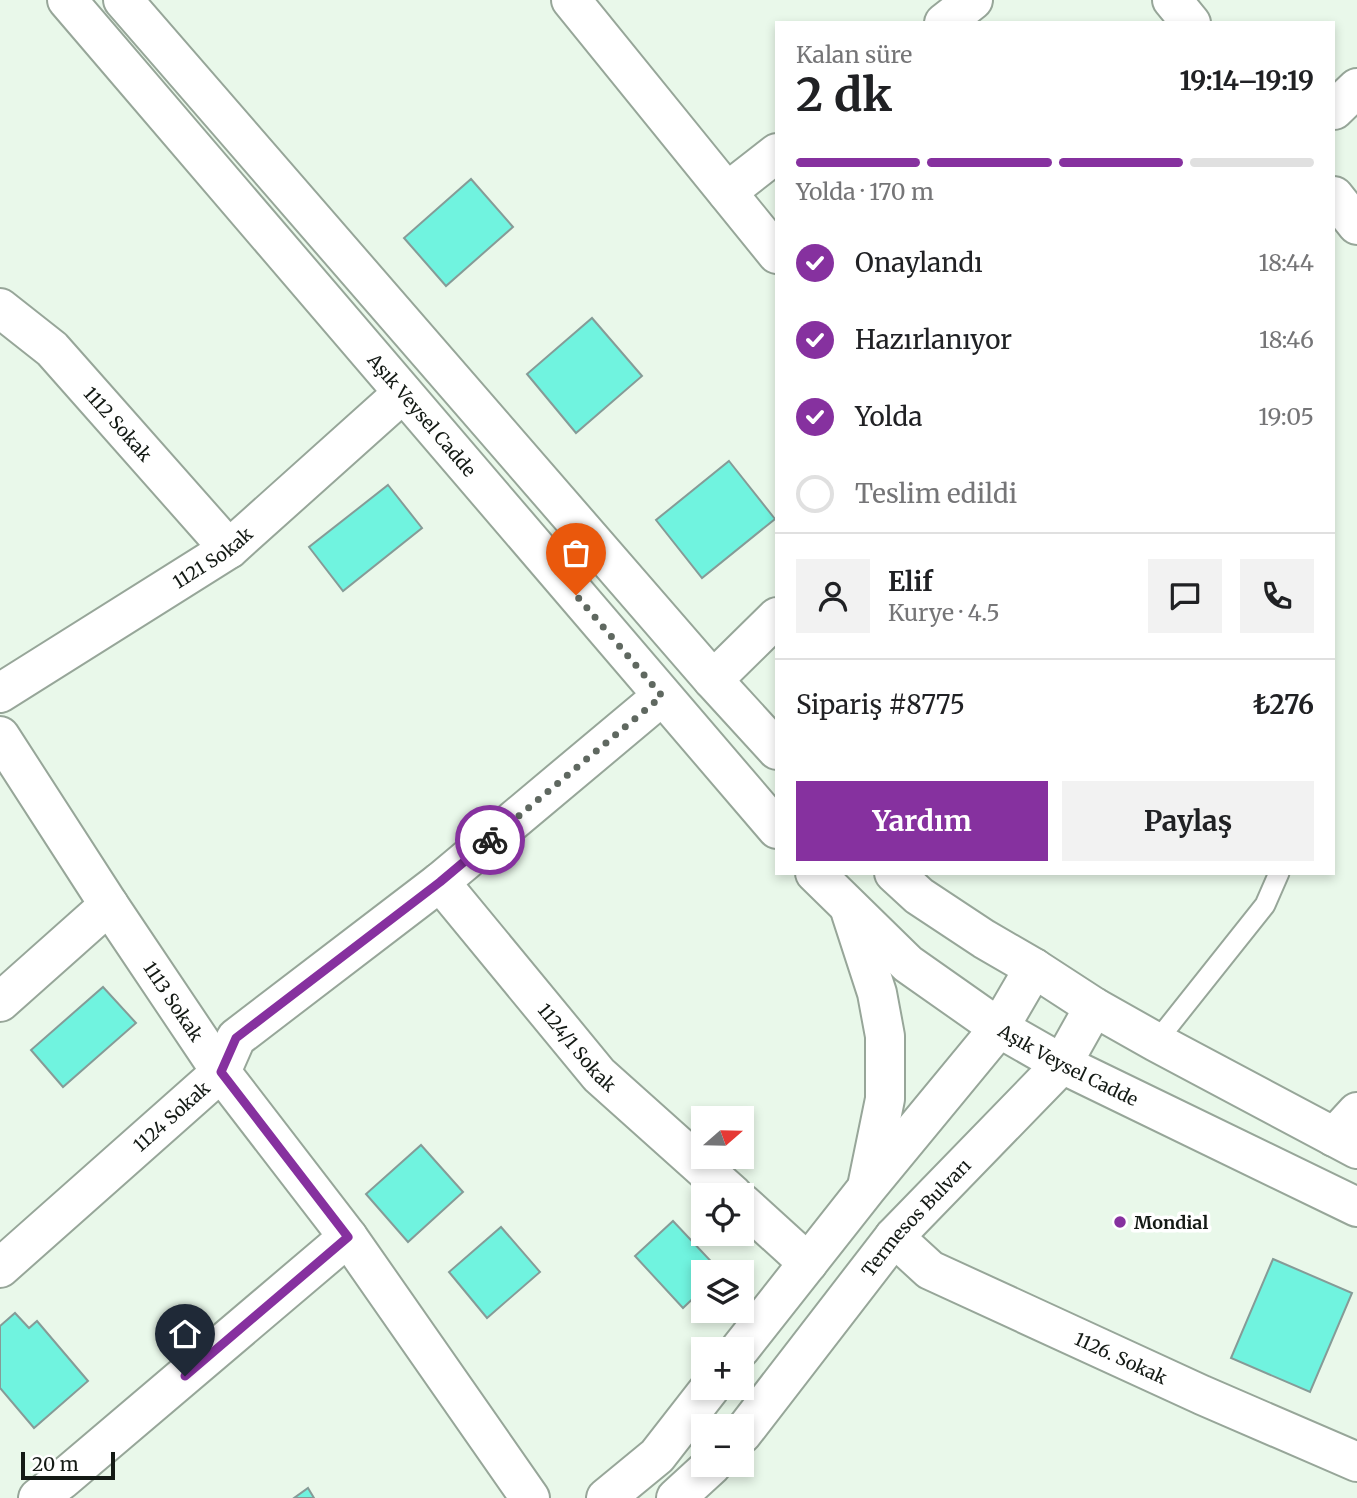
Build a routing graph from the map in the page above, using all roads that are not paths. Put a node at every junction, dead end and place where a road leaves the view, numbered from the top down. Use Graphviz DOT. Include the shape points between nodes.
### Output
graph roads {
  1 [pos="67,0"];
  2 [pos="124,0"];
  3 [pos="571,0"];
  4 [pos="973,0"];
  5 [pos="1172,0"];
  6 [pos="947,21"];
  7 [pos="1189,21"];
  8 [pos="1357,88"];
  9 [pos="1335,109"];
  10 [pos="775,155"];
  11 [pos="727,192"];
  12 [pos="1335,197"];
  13 [pos="1357,225"];
  14 [pos="775,252"];
  15 [pos="0,308"];
  16 [pos="403,393"];
  17 [pos="229,549"];
  18 [pos="775,619"];
  19 [pos="713,680"];
  20 [pos="0,693"];
  21 [pos="662,696"];
  22 [pos="0,736"];
  23 [pos="775,748"];
  24 [pos="775,827"];
  25 [pos="817,875"];
  26 [pos="896,875"];
  27 [pos="1278,875"];
  28 [pos="440,882"];
  29 [pos="109,905"];
  30 [pos="849,907"];
  31 [pos="1034,968"];
  32 [pos="0,1002"];
  33 [pos="1094,1007"];
  34 [pos="999,1028"];
  35 [pos="1156,1042"];
  36 [pos="1062,1064"];
  37 [pos="221,1072"];
  38 [pos="1349,1133"];
  39 [pos="720,1183"];
  40 [pos="867,1188"];
  41 [pos="1357,1208"];
  42 [pos="754,1214"];
  43 [pos="348,1237"];
  44 [pos="894,1237"];
  45 [pos="808,1263"];
  46 [pos="0,1268"];
  47 [pos="749,1337"];
  48 [pos="701,1400"];
  49 [pos="754,1418"];
  50 [pos="1357,1462"];
  51 [pos="699,1477"];
  52 [pos="38,1498"];
  53 [pos="530,1498"];
  54 [pos="606,1498"];
  55 [pos="676,1498"];
  1 -- 16 [label="street, Aşık Veysel Cadde"];
  2 -- 19 [label="street"];
  3 -- 11 [label="street"];
  4 -- 6 [label="street"];
  5 -- 7 [label="street"];
  8 -- 9 [label="street"];
  10 -- 11 [label="street"];
  11 -- 14 [label="street"];
  12 -- 13 [label="street"];
  15 -- 17 [label="street, 1112 Sokak" via="52,349"];
  16 -- 17 [label="street, 1121 Sokak"];
  16 -- 21 [label="street, Aşık Veysel Cadde"];
  17 -- 20 [label="street, 1121 Sokak"];
  18 -- 19 [label="street"];
  19 -- 23 [label="street"];
  21 -- 24 [label="street, Aşık Veysel Cadde"];
  21 -- 28 [label="street, 1124 Sokak"];
  22 -- 29 [label="street, 1113 Sokak"];
  25 -- 30 [label="street, Aşık Veysel Cadde"];
  26 -- 31 [label="street" via="919,896"];
  27 -- 35 [label="lane" via="1265,905"];
  28 -- 37 [label="street, 1124 Sokak" via="236,1038"];
  28 -- 39 [label="street, 1124/1 Sokak" via="599,1075"];
  29 -- 32 [label="street"];
  29 -- 37 [label="street, 1113 Sokak"];
  30 -- 34 [label="street, Aşık Veysel Cadde" via="908,964"];
  30 -- 40 [label="street" via="877,993 885,1036 885,1099"];
  31 -- 33 [label="street"];
  31 -- 34 [label="street"];
  33 -- 35 [label="street"];
  33 -- 36 [label="street, Termesos Bulvarı"];
  34 -- 36 [label="street, Aşık Veysel Cadde"];
  34 -- 40 [label="street"];
  35 -- 38 [label="street"];
  36 -- 41 [label="street, Aşık Veysel Cadde"];
  36 -- 44 [label="street, Termesos Bulvarı"];
  37 -- 43 [label="street, 1113 Sokak"];
  37 -- 46 [label="street, 1124 Sokak"];
  40 -- 45 [label="street"];
  42 -- 45 [label="street"];
  43 -- 52 [label="street"];
  43 -- 53 [label="street, 1113 Sokak"];
  44 -- 49 [label="street, Termesos Bulvarı"];
  44 -- 50 [label="street, 1126. Sokak" via="930,1270"];
  45 -- 47 [label="street"];
  48 -- 54 [label="street" via="657,1456"];
  51 -- 55 [label="street"];
}
